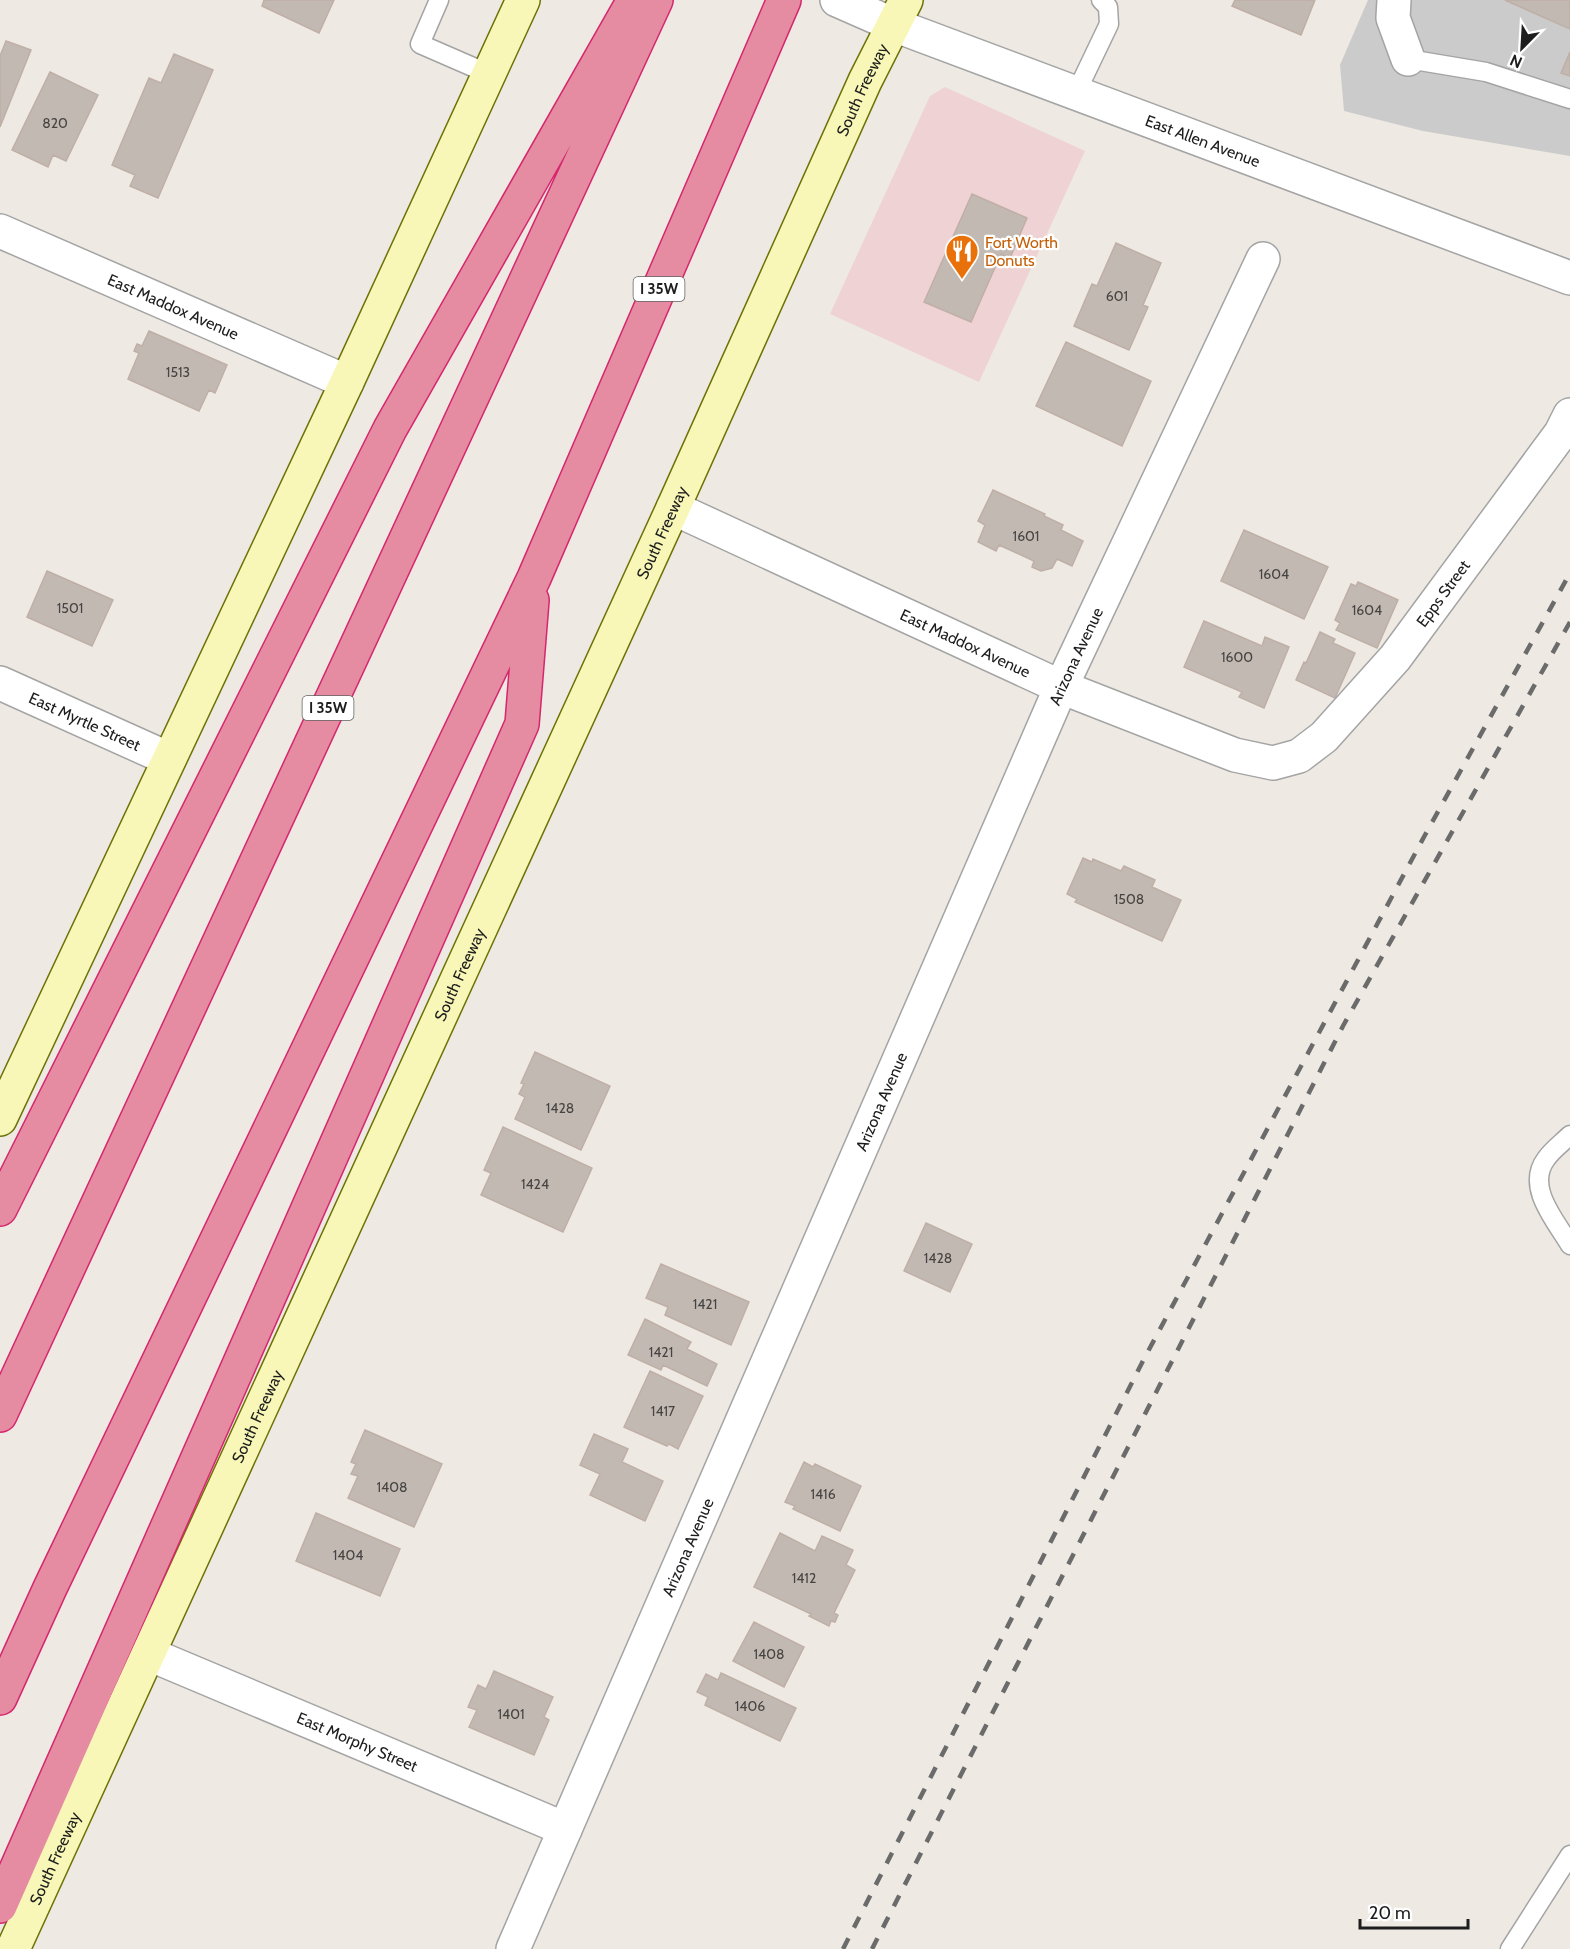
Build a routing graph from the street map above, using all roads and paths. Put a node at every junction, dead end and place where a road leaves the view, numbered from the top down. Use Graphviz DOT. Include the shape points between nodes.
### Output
graph roads {
  1 [pos="439,0"];
  2 [pos="523,0"];
  3 [pos="634,0"];
  4 [pos="656,0"];
  5 [pos="784,0"];
  6 [pos="837,0"];
  7 [pos="1101,0"];
  8 [pos="1394,0"];
  9 [pos="900,13"];
  10 [pos="1408,59"];
  11 [pos="489,74"];
  12 [pos="1076,93"];
  13 [pos="1570,99"];
  14 [pos="0,231"];
  15 [pos="1263,259"];
  16 [pos="1570,278"];
  17 [pos="347,382"];
  18 [pos="1570,415"];
  19 [pos="673,508"];
  20 [pos="534,578"];
  21 [pos="0,683"];
  22 [pos="1061,687"];
  23 [pos="1299,756"];
  24 [pos="170,759"];
  25 [pos="0,1119"];
  26 [pos="1570,1136"];
  27 [pos="0,1209"];
  28 [pos="1570,1245"];
  29 [pos="0,1415"];
  30 [pos="149,1654"];
  31 [pos="0,1698"];
  32 [pos="565,1829"];
  33 [pos="1570,1856"];
  34 [pos="0,1906"];
  35 [pos="14,1949"];
  36 [pos="513,1949"];
  37 [pos="1510,1949"];
  1 -- 11 [label="lane" via="420,44"];
  2 -- 11 [label="main road"];
  3 -- 27 [label="highway" via="390,429"];
  4 -- 29 [label="highway, I 35W"];
  5 -- 20 [label="highway, I 35W"];
  6 -- 9 [label="street, East Allen Avenue"];
  7 -- 12 [label="lane" via="1108,7 1108,24"];
  8 -- 10 [label="street" via="1393,18"];
  9 -- 12 [label="street, East Allen Avenue"];
  9 -- 19 [label="main road, South Freeway" via="865,81"];
  10 -- 13 [label="lane" via="1486,72"];
  11 -- 17 [label="main road"];
  12 -- 16 [label="street, East Allen Avenue"];
  14 -- 17 [label="street, East Maddox Avenue"];
  15 -- 22 [label="street, Arizona Avenue"];
  17 -- 24 [label="main road"];
  18 -- 23 [label="street, Epps Street" via="1561,433 1395,658 1324,737"];
  19 -- 22 [label="street, East Maddox Avenue"];
  19 -- 30 [label="main road, South Freeway"];
  20 -- 31 [label="highway, I 35W"];
  20 -- 34 [label="highway" via="522,724"];
  21 -- 24 [label="street, East Myrtle Street"];
  22 -- 23 [label="street, East Maddox Avenue" via="1235,755 1274,763"];
  22 -- 32 [label="street, Arizona Avenue"];
  24 -- 25 [label="main road"];
  26 -- 28 [label="lane" via="1545,1159 1538,1178 1543,1200"];
  30 -- 32 [label="street, East Morphy Street"];
  30 -- 35 [label="main road, South Freeway"];
  32 -- 36 [label="street, Arizona Avenue"];
  33 -- 37 [label="lane"];
}
